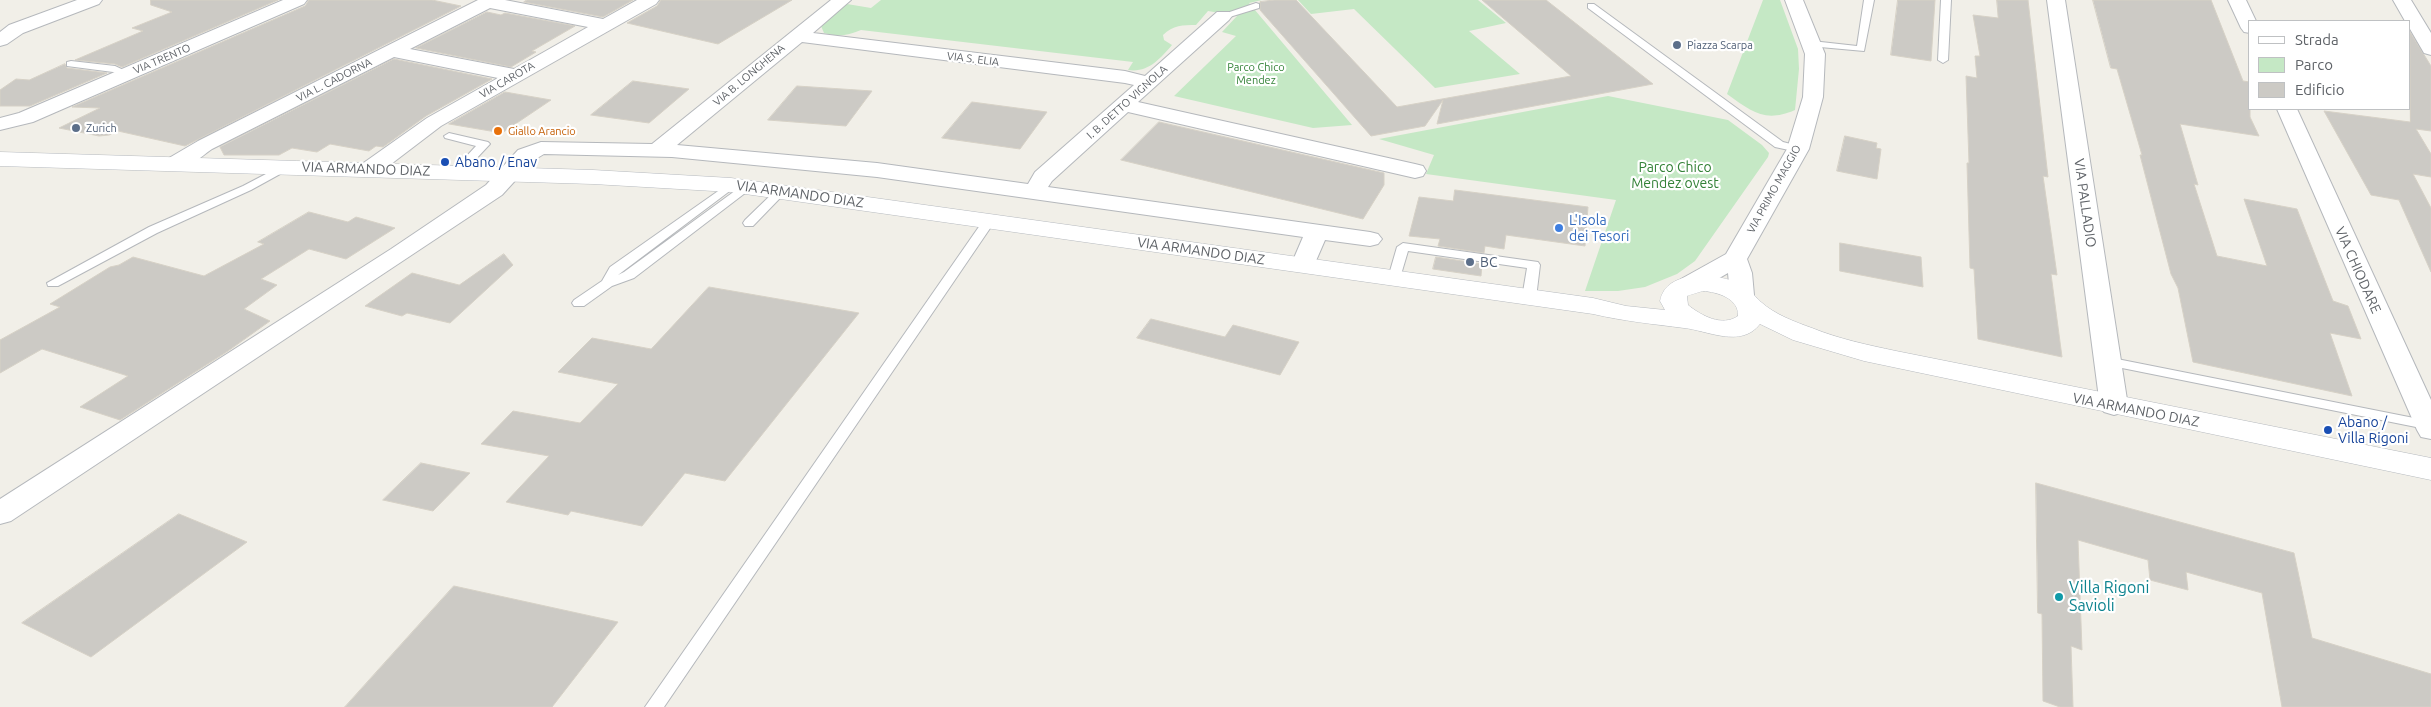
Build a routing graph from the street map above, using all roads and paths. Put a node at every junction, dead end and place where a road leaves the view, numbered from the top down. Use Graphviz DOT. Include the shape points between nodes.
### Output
graph roads {
  1 [pos="93,0"];
  2 [pos="298,0"];
  3 [pos="650,0"];
  4 [pos="842,0"];
  5 [pos="1794,0"];
  6 [pos="1869,0"];
  7 [pos="1946,0"];
  8 [pos="2056,0"];
  9 [pos="2237,0"];
  10 [pos="2402,0"];
  11 [pos="490,1"];
  12 [pos="1256,6"];
  13 [pos="1591,6"];
  14 [pos="1223,16"];
  15 [pos="2248,24"];
  16 [pos="605,25"];
  17 [pos="796,36"];
  18 [pos="0,40"];
  19 [pos="1812,44"];
  20 [pos="2431,49"];
  21 [pos="392,51"];
  22 [pos="1943,60"];
  23 [pos="71,64"];
  24 [pos="128,74"];
  25 [pos="515,75"];
  26 [pos="1150,83"];
  27 [pos="1124,105"];
  28 [pos="2287,110"];
  29 [pos="0,117"];
  30 [pos="26,118"];
  31 [pos="0,124"];
  32 [pos="0,135"];
  33 [pos="450,136"];
  34 [pos="1798,149"];
  35 [pos="657,151"];
  36 [pos="0,159"];
  37 [pos="177,163"];
  38 [pos="287,166"];
  39 [pos="370,169"];
  40 [pos="1415,171"];
  41 [pos="457,173"];
  42 [pos="510,174"];
  43 [pos="739,186"];
  44 [pos="1035,190"];
  45 [pos="780,192"];
  46 [pos="990,221"];
  47 [pos="749,224"];
  48 [pos="1316,232"];
  49 [pos="1370,239"];
  50 [pos="1735,259"];
  51 [pos="1303,265"];
  52 [pos="1394,278"];
  53 [pos="52,283"];
  54 [pos="1682,289"];
  55 [pos="1529,298"];
  56 [pos="1747,302"];
  57 [pos="579,303"];
  58 [pos="1593,306"];
  59 [pos="1689,320"];
  60 [pos="1727,329"];
  61 [pos="1842,347"];
  62 [pos="2107,361"];
  63 [pos="2114,406"];
  64 [pos="2430,428"];
  65 [pos="2431,469"];
  66 [pos="0,513"];
  67 [pos="654,707"];
  1 -- 18 [label="street" via="16,29"];
  2 -- 24 [label="street, VIA TRENTO"];
  3 -- 16 [label="street, VIA CAROTA"];
  4 -- 17 [label="street, VIA B. LONGHENA"];
  5 -- 19 [label="street, VIA PRIMO MAGGIO"];
  6 -- 19 [label="lane" via="1861,49"];
  7 -- 22 [label="lane"];
  8 -- 62 [label="street, VIA PALLADIO"];
  9 -- 15 [label="street"];
  10 -- 20 [label="street"];
  11 -- 16 [label="street"];
  11 -- 21 [label="street, VIA L. CADORNA"];
  12 -- 14 [label="lane"];
  13 -- 34 [label="lane" via="1779,145"];
  14 -- 26 [label="street, I. B. DETTO VIGNOLA"];
  16 -- 25 [label="street, VIA CAROTA"];
  17 -- 26 [label="street, VIA S. ELIA"];
  17 -- 35 [label="street, VIA B. LONGHENA"];
  19 -- 34 [label="street, VIA PRIMO MAGGIO" via="1815,54 1813,98"];
  21 -- 25 [label="street"];
  21 -- 37 [label="street, VIA L. CADORNA"];
  23 -- 24 [label="lane" via="115,69"];
  24 -- 30 [label="street, VIA TRENTO"];
  25 -- 39 [label="street, VIA CAROTA" via="434,122"];
  26 -- 27 [label="street, I. B. DETTO VIGNOLA"];
  27 -- 40 [label="street"];
  27 -- 44 [label="street, I. B. DETTO VIGNOLA" via="1043,177"];
  28 -- 64 [label="street, VIA CHIODARE"];
  29 -- 30 [label="street"];
  30 -- 31 [label="street"];
  30 -- 32 [label="street"];
  33 -- 41 [label="lane" via="484,144"];
  34 -- 50 [label="street, VIA PRIMO MAGGIO"];
  35 -- 42 [label="street" via="541,148 526,155"];
  35 -- 44 [label="street" via="824,164"];
  36 -- 37 [label="street, VIA ARMANDO DIAZ"];
  37 -- 38 [label="street, VIA ARMANDO DIAZ"];
  38 -- 39 [label="street, VIA ARMANDO DIAZ"];
  38 -- 53 [label="lane"];
  39 -- 41 [label="street, VIA ARMANDO DIAZ"];
  41 -- 42 [label="street, VIA ARMANDO DIAZ"];
  42 -- 43 [label="street, VIA ARMANDO DIAZ"];
  42 -- 66 [label="street" via="494,190 399,254"];
  43 -- 45 [label="street, VIA ARMANDO DIAZ"];
  43 -- 57 [label="lane" via="629,276 607,283"];
  44 -- 48 [label="street"];
  45 -- 46 [label="street, VIA ARMANDO DIAZ"];
  45 -- 47 [label="lane"];
  46 -- 51 [label="street, VIA ARMANDO DIAZ"];
  46 -- 67 [label="lane"];
  48 -- 49 [label="street"];
  48 -- 51 [label="street"];
  50 -- 54 [label="street"];
  50 -- 56 [label="street"];
  51 -- 52 [label="street, VIA ARMANDO DIAZ"];
  52 -- 55 [label="street, VIA ARMANDO DIAZ"];
  52 -- 55 [label="lane" via="1403,247 1534,265"];
  54 -- 56 [label="street, VIA ARMANDO DIAZ" via="1717,284"];
  54 -- 58 [label="street, VIA ARMANDO DIAZ" via="1640,302"];
  54 -- 59 [label="street" via="1673,302"];
  55 -- 58 [label="street, VIA ARMANDO DIAZ"];
  56 -- 60 [label="street" via="1752,316 1748,322"];
  56 -- 61 [label="street, VIA ARMANDO DIAZ" via="1781,326"];
  58 -- 59 [label="street, VIA ARMANDO DIAZ" via="1626,314"];
  59 -- 60 [label="street, VIA ARMANDO DIAZ"];
  60 -- 61 [label="street, VIA ARMANDO DIAZ" via="1787,341"];
  61 -- 63 [label="street, VIA ARMANDO DIAZ"];
  62 -- 63 [label="street, VIA PALLADIO"];
  62 -- 64 [label="lane"];
  63 -- 65 [label="street, VIA ARMANDO DIAZ"];
}
